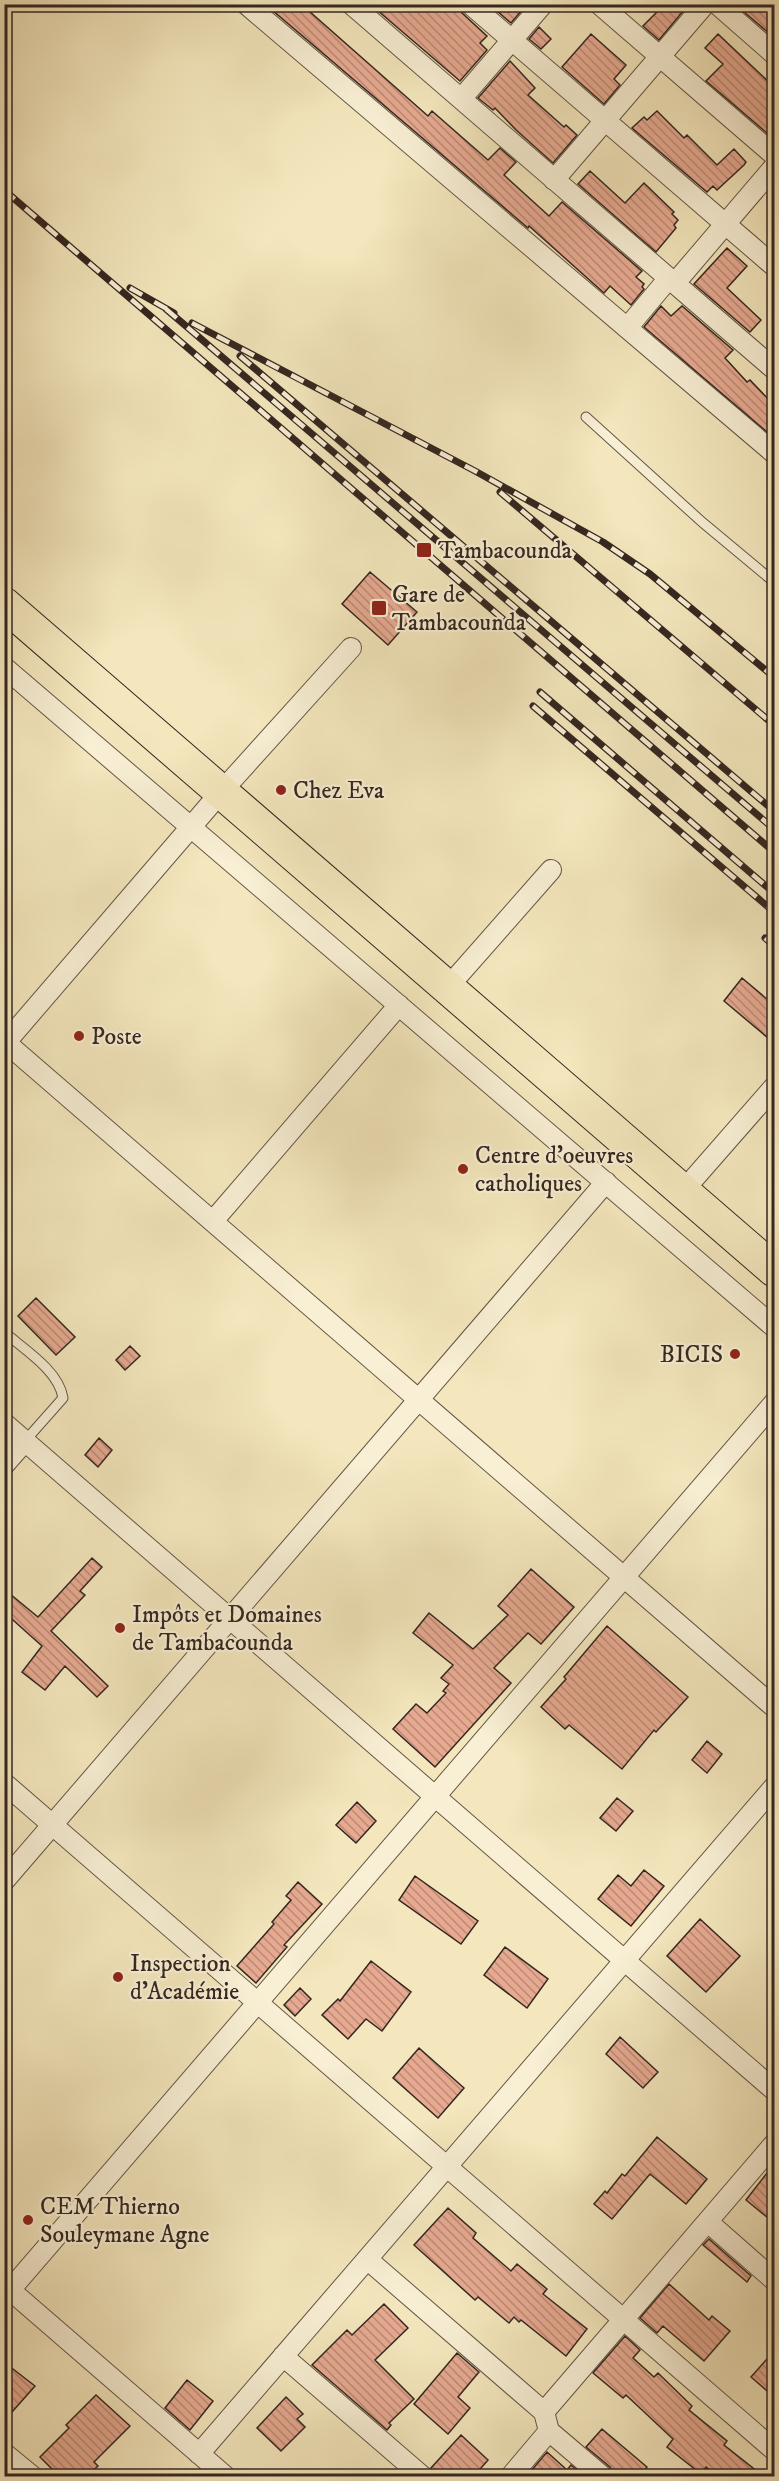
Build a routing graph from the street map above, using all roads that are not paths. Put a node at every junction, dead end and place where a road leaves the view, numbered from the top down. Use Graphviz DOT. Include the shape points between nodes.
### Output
graph roads {
  1 [pos="246,4"];
  2 [pos="470,4"];
  3 [pos="543,4"];
  4 [pos="599,4"];
  5 [pos="705,4"];
  6 [pos="717,4"];
  7 [pos="356,6"];
  8 [pos="512,40"];
  9 [pos="774,54"];
  10 [pos="660,57"];
  11 [pos="461,99"];
  12 [pos="605,120"];
  13 [pos="774,155"];
  14 [pos="774,167"];
  15 [pos="554,180"];
  16 [pos="726,224"];
  17 [pos="774,266"];
  18 [pos="672,281"];
  19 [pos="627,328"];
  20 [pos="774,369"];
  21 [pos="586,417"];
  22 [pos="774,453"];
  23 [pos="774,582"];
  24 [pos="4,604"];
  25 [pos="351,648"];
  26 [pos="4,666"];
  27 [pos="222,792"];
  28 [pos="191,827"];
  29 [pos="551,870"];
  30 [pos="448,987"];
  31 [pos="399,1005"];
  32 [pos="5,1042"];
  33 [pos="774,1087"];
  34 [pos="606,1182"];
  35 [pos="683,1191"];
  36 [pos="213,1221"];
  37 [pos="774,1270"];
  38 [pos="774,1327"];
  39 [pos="4,1332"];
  40 [pos="419,1399"];
  41 [pos="774,1403"];
  42 [pos="4,1423"];
  43 [pos="26,1441"];
  44 [pos="4,1466"];
  45 [pos="625,1577"];
  46 [pos="230,1619"];
  47 [pos="774,1707"];
  48 [pos="4,1783"];
  49 [pos="774,1787"];
  50 [pos="436,1797"];
  51 [pos="53,1825"];
  52 [pos="4,1881"];
  53 [pos="625,1961"];
  54 [pos="258,2003"];
  55 [pos="774,2090"];
  56 [pos="774,2145"];
  57 [pos="447,2167"];
  58 [pos="708,2222"];
  59 [pos="367,2259"];
  60 [pos="774,2280"];
  61 [pos="7,2294"];
  62 [pos="624,2320"];
  63 [pos="283,2356"];
  64 [pos="544,2412"];
  65 [pos="549,2431"];
  66 [pos="774,2450"];
  67 [pos="4,2453"];
  68 [pos="199,2454"];
  69 [pos="21,2473"];
  70 [pos="225,2476"];
  71 [pos="422,2476"];
  72 [pos="511,2476"];
  73 [pos="602,2476"];
  1 -- 19 [label="street"];
  2 -- 8 [label="street"];
  3 -- 8 [label="street"];
  4 -- 10 [label="street"];
  5 -- 10 [label="street"];
  6 -- 9 [label="street"];
  7 -- 11 [label="street"];
  8 -- 11 [label="street"];
  8 -- 12 [label="street"];
  10 -- 12 [label="street"];
  10 -- 13 [label="street"];
  11 -- 15 [label="street"];
  12 -- 15 [label="street"];
  12 -- 16 [label="street"];
  14 -- 16 [label="street"];
  15 -- 18 [label="street"];
  16 -- 17 [label="street"];
  16 -- 18 [label="street"];
  18 -- 19 [label="street"];
  18 -- 20 [label="street"];
  19 -- 22 [label="street"];
  21 -- 23 [label="lane"];
  24 -- 27 [label="highway"];
  25 -- 27 [label="street"];
  26 -- 28 [label="street"];
  27 -- 28 [label="street"];
  27 -- 30 [label="highway"];
  28 -- 31 [label="street"];
  28 -- 32 [label="street"];
  29 -- 30 [label="street"];
  30 -- 35 [label="highway"];
  31 -- 34 [label="street"];
  31 -- 36 [label="street"];
  32 -- 36 [label="street"];
  33 -- 35 [label="street"];
  34 -- 38 [label="street"];
  34 -- 40 [label="street"];
  35 -- 37 [label="highway"];
  36 -- 40 [label="street"];
  39 -- 43 [label="lane" via="62,1387 63,1398"];
  40 -- 45 [label="street"];
  40 -- 46 [label="street"];
  41 -- 45 [label="street"];
  42 -- 43 [label="street"];
  43 -- 44 [label="street"];
  43 -- 46 [label="street"];
  45 -- 47 [label="street"];
  45 -- 50 [label="street"];
  46 -- 50 [label="street"];
  46 -- 51 [label="street"];
  48 -- 51 [label="street"];
  49 -- 53 [label="street"];
  50 -- 53 [label="street"];
  50 -- 54 [label="street"];
  51 -- 52 [label="street"];
  51 -- 54 [label="street"];
  53 -- 55 [label="street"];
  53 -- 57 [label="street"];
  54 -- 57 [label="street"];
  54 -- 61 [label="street"];
  56 -- 58 [label="street"];
  57 -- 59 [label="street"];
  57 -- 62 [label="street"];
  58 -- 60 [label="street"];
  58 -- 62 [label="street"];
  59 -- 63 [label="street"];
  59 -- 64 [label="street"];
  61 -- 68 [label="street"];
  62 -- 64 [label="street"];
  62 -- 66 [label="street"];
  63 -- 68 [label="street"];
  63 -- 71 [label="street"];
  64 -- 65 [label="street"];
  65 -- 72 [label="street"];
  65 -- 73 [label="street"];
  67 -- 69 [label="street"];
  68 -- 70 [label="street"];
}
